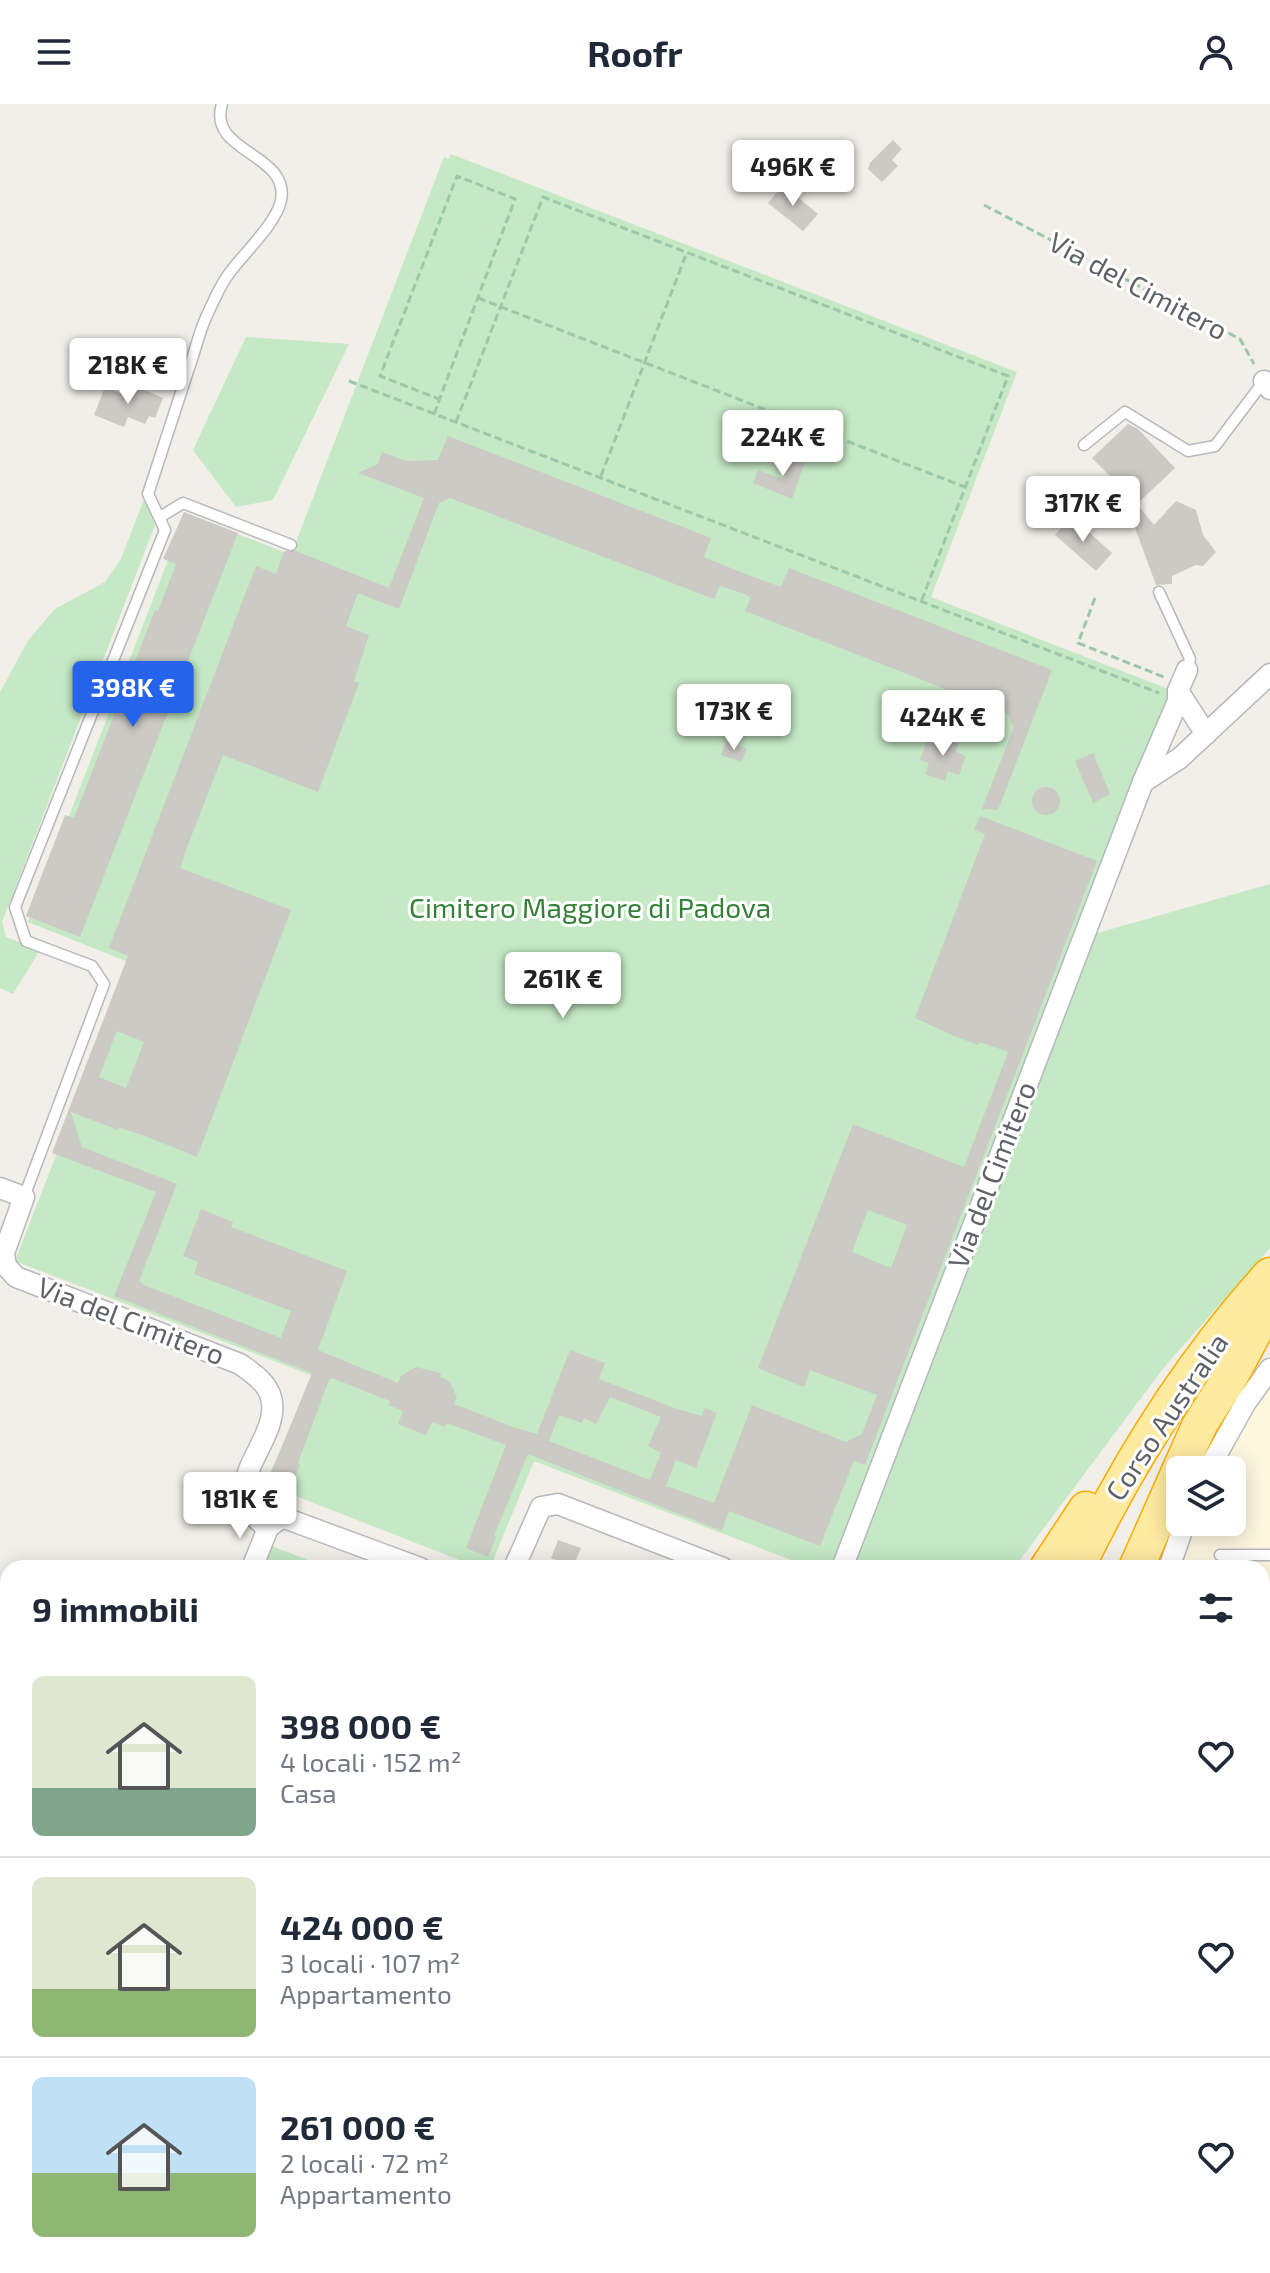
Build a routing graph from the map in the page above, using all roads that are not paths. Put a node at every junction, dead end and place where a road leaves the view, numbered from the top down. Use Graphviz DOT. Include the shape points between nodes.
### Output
graph roads {
  1 [pos="222,104"];
  2 [pos="1267,385"];
  3 [pos="1084,445"];
  4 [pos="160,517"];
  5 [pos="291,545"];
  6 [pos="1159,592"];
  7 [pos="1187,670"];
  8 [pos="1270,674"];
  9 [pos="1178,696"];
  10 [pos="1206,734"];
  11 [pos="1143,782"];
  12 [pos="0,1188"];
  13 [pos="24,1197"];
  14 [pos="1270,1275"];
  15 [pos="1261,1307"];
  16 [pos="1270,1369"];
  17 [pos="1216,1456"];
  18 [pos="268,1528"];
  19 [pos="1180,1536"];
  20 [pos="1220,1555"];
  21 [pos="1270,1555"];
  22 [pos="255,1560"];
  23 [pos="399,1560"];
  24 [pos="518,1560"];
  25 [pos="702,1560"];
  26 [pos="845,1560"];
  27 [pos="1052,1560"];
  28 [pos="1081,1560"];
  29 [pos="1105,1560"];
  30 [pos="1140,1560"];
  31 [pos="1172,1560"];
  1 -- 4 [label="lane, Via del Cimitero" via="225,132 280,178 282,200 226,277 206,316 148,494"];
  2 -- 3 [label="lane" via="1215,446 1188,451 1125,412"];
  4 -- 5 [label="lane" via="183,503"];
  4 -- 13 [label="lane, Via del Cimitero" via="165,530 15,907 26,941 92,966 104,984"];
  6 -- 7 [label="lane" via="1190,659"];
  7 -- 9 [label="street, Via del Cimitero"];
  8 -- 10 [label="street"];
  9 -- 10 [label="street"];
  9 -- 11 [label="street, Via del Cimitero"];
  10 -- 11 [label="street"];
  11 -- 26 [label="street, Via del Cimitero"];
  12 -- 13 [label="street"];
  13 -- 18 [label="street, Via del Cimitero" via="4,1253 6,1266 16,1277 240,1364 259,1378 272,1412 244,1488 247,1509"];
  14 -- 15 [label="highway, Corso Australia"];
  15 -- 27 [label="highway" via="1204,1342"];
  15 -- 28 [label="highway, Corso Australia" via="1185,1381 1127,1470"];
  15 -- 29 [label="highway, Corso Australia" via="1151,1475"];
  15 -- 30 [label="highway" via="1232,1374 1199,1426"];
  16 -- 17 [label="street"];
  18 -- 22 [label="street"];
  18 -- 23 [label="street" via="282,1517 295,1520"];
  19 -- 31 [label="street"];
  20 -- 21 [label="lane"];
  24 -- 25 [label="street" via="541,1507 558,1504"];
}
